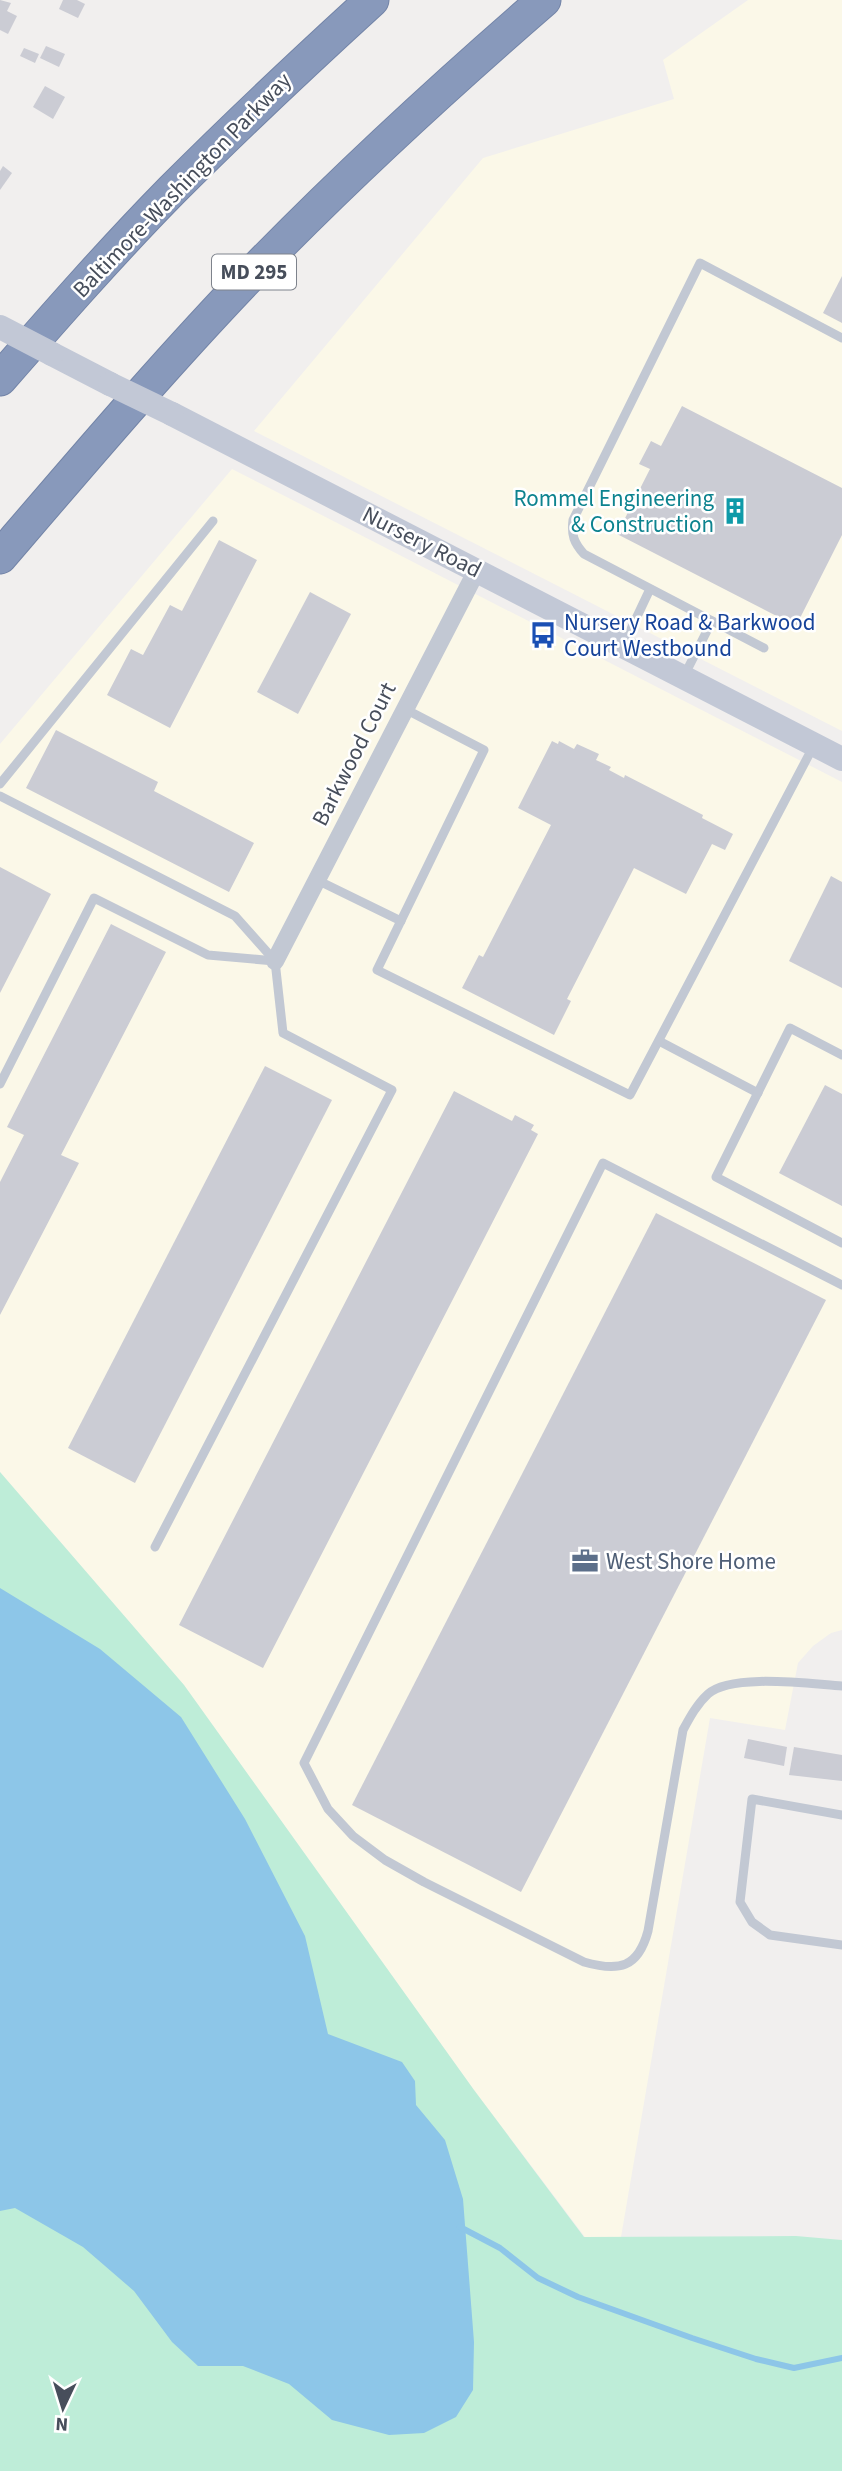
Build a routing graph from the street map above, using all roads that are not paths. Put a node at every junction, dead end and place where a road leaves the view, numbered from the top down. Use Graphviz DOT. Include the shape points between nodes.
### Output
graph roads {
  1 [pos="372,0"];
  2 [pos="544,0"];
  3 [pos="0,327"];
  4 [pos="842,338"];
  5 [pos="0,379"];
  6 [pos="213,521"];
  7 [pos="0,557"];
  8 [pos="477,570"];
  9 [pos="650,589"];
  10 [pos="712,621"];
  11 [pos="623,646"];
  12 [pos="764,648"];
  13 [pos="683,677"];
  14 [pos="405,709"];
  15 [pos="813,745"];
  16 [pos="842,759"];
  17 [pos="0,784"];
  18 [pos="0,796"];
  19 [pos="317,880"];
  20 [pos="401,920"];
  21 [pos="275,961"];
  22 [pos="659,1041"];
  23 [pos="842,1055"];
  24 [pos="0,1084"];
  25 [pos="758,1093"];
  26 [pos="842,1243"];
  27 [pos="842,1285"];
  28 [pos="155,1547"];
  29 [pos="842,1686"];
  30 [pos="842,1815"];
  31 [pos="842,1945"];
  1 -- 5 [label="highway, Baltimore-Washington Parkway" via="171,191"];
  2 -- 7 [label="highway, MD 295" via="262,263 167,364"];
  3 -- 8 [label="main road, Nursery Road, bridge"];
  4 -- 9 [label="lane" via="700,263 573,520 575,544 584,554"];
  6 -- 17 [label="lane"];
  8 -- 11 [label="main road, Nursery Road"];
  8 -- 14 [label="street, Barkwood Court"];
  9 -- 10 [label="lane"];
  9 -- 11 [label="lane"];
  10 -- 12 [label="lane"];
  10 -- 13 [label="lane"];
  11 -- 13 [label="main road, Nursery Road"];
  13 -- 15 [label="main road, Nursery Road"];
  14 -- 19 [label="street, Barkwood Court"];
  14 -- 20 [label="lane" via="484,750"];
  15 -- 16 [label="main road, Nursery Road"];
  15 -- 22 [label="lane"];
  18 -- 21 [label="lane" via="235,916"];
  19 -- 20 [label="lane"];
  19 -- 21 [label="street, Barkwood Court"];
  20 -- 22 [label="lane" via="377,970 630,1095"];
  21 -- 24 [label="lane" via="208,956 94,898"];
  21 -- 28 [label="lane" via="283,1033 392,1090"];
  22 -- 25 [label="lane"];
  23 -- 25 [label="lane" via="790,1028"];
  25 -- 26 [label="lane" via="716,1177"];
  27 -- 29 [label="lane" via="603,1163 304,1763 328,1810 385,1860 584,1962 618,1968 643,1950 683,1730 694,1709 724,1685 757,1681"];
  30 -- 31 [label="lane" via="752,1799 740,1902 752,1922 770,1936"];
}
